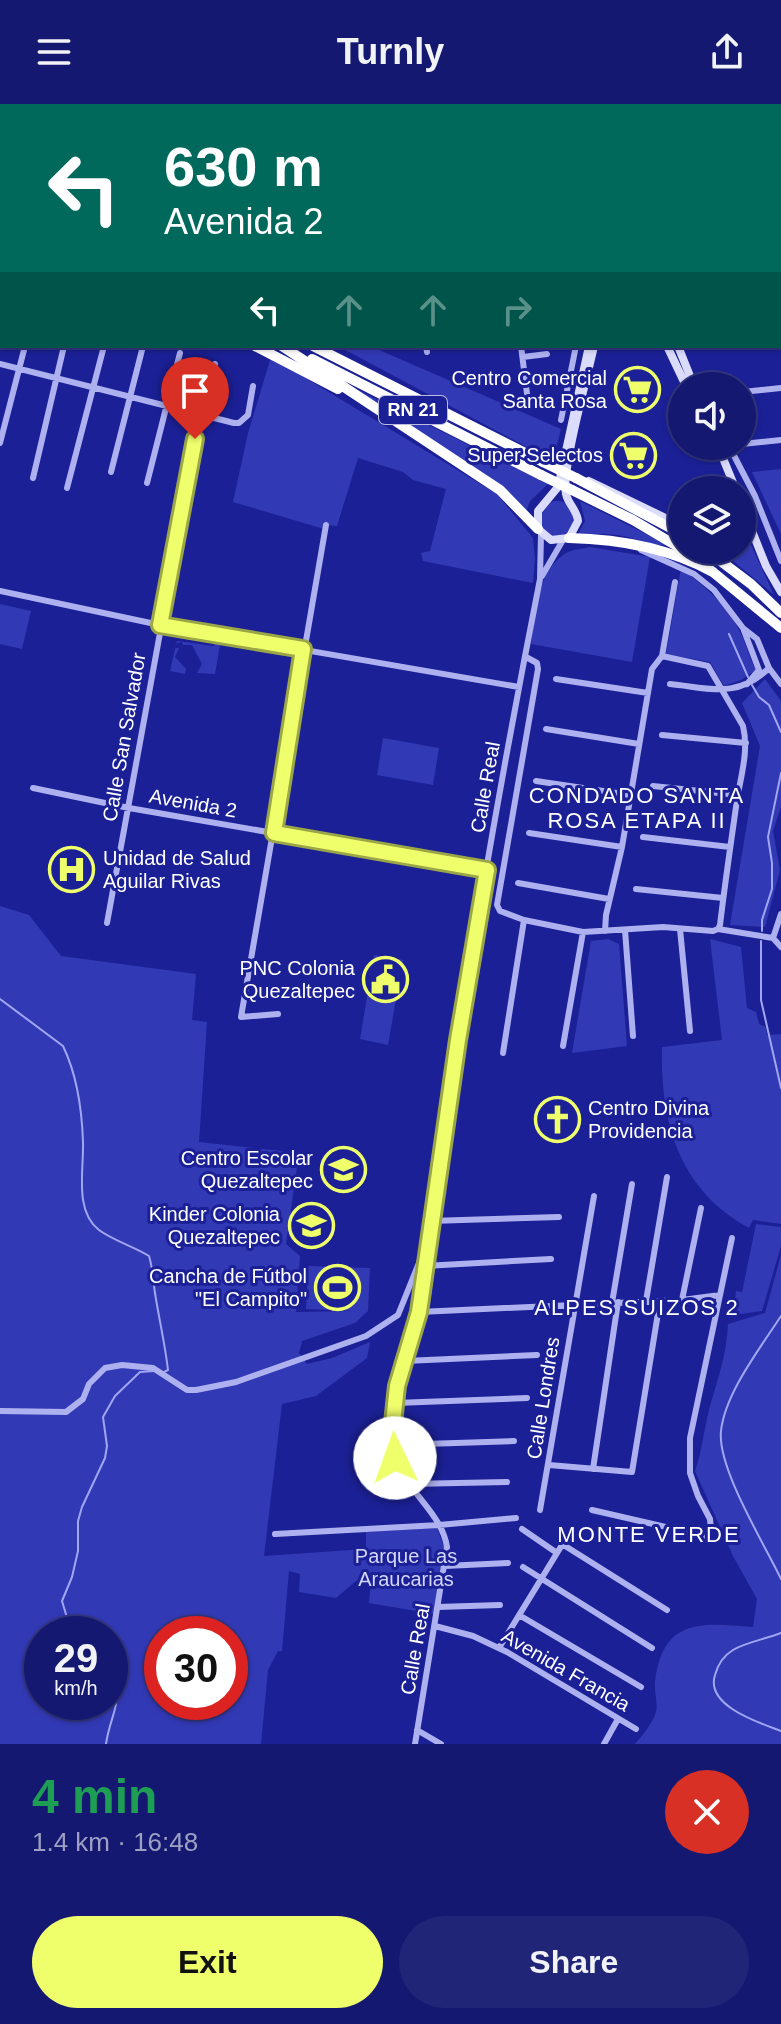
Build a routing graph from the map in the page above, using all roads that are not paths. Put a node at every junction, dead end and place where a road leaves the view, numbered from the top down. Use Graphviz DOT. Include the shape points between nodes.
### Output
graph roads {
  1 [pos="24,348"];
  2 [pos="64,348"];
  3 [pos="103,348"];
  4 [pos="142,348"];
  5 [pos="259,348"];
  6 [pos="286,348"];
  7 [pos="287,348"];
  8 [pos="317,348"];
  9 [pos="521,348"];
  10 [pos="576,348"];
  11 [pos="592,348"];
  12 [pos="592,348"];
  13 [pos="668,348"];
  14 [pos="679,348"];
  15 [pos="180,353"];
  16 [pos="547,354"];
  17 [pos="523,357"];
  18 [pos="0,364"];
  19 [pos="215,364"];
  20 [pos="19,369"];
  21 [pos="679,372"];
  22 [pos="688,372"];
  23 [pos="56,379"];
  24 [pos="253,386"];
  25 [pos="92,387"];
  26 [pos="781,388"];
  27 [pos="756,391"];
  28 [pos="129,397"];
  29 [pos="528,402"];
  30 [pos="373,404"];
  31 [pos="167,406"];
  32 [pos="201,414"];
  33 [pos="561,420"];
  34 [pos="781,440"];
  35 [pos="0,443"];
  36 [pos="756,443"];
  37 [pos="736,460"];
  38 [pos="111,472"];
  39 [pos="33,478"];
  40 [pos="577,478"];
  41 [pos="147,483"];
  42 [pos="67,488"];
  43 [pos="546,502"];
  44 [pos="571,504"];
  45 [pos="668,519"];
  46 [pos="326,525"];
  47 [pos="668,527"];
  48 [pos="539,532"];
  49 [pos="566,539"];
  50 [pos="668,540"];
  51 [pos="756,541"];
  52 [pos="631,545"];
  53 [pos="781,561"];
  54 [pos="703,564"];
  55 [pos="725,564"];
  56 [pos="713,572"];
  57 [pos="540,579"];
  58 [pos="675,582"];
  59 [pos="0,591"];
  60 [pos="781,592"];
  61 [pos="750,601"];
  62 [pos="781,613"];
  63 [pos="160,625"];
  64 [pos="743,628"];
  65 [pos="781,628"];
  66 [pos="781,635"];
  67 [pos="303,649"];
  68 [pos="662,656"];
  69 [pos="526,657"];
  70 [pos="769,668"];
  71 [pos="556,679"];
  72 [pos="670,684"];
  73 [pos="781,684"];
  74 [pos="519,687"];
  75 [pos="744,688"];
  76 [pos="722,689"];
  77 [pos="648,693"];
  78 [pos="546,729"];
  79 [pos="662,735"];
  80 [pos="746,743"];
  81 [pos="639,744"];
  82 [pos="536,781"];
  83 [pos="653,786"];
  84 [pos="34,789"];
  85 [pos="630,795"];
  86 [pos="738,795"];
  87 [pos="129,808"];
  88 [pos="274,833"];
  89 [pos="529,833"];
  90 [pos="643,837"];
  91 [pos="622,847"];
  92 [pos="730,847"];
  93 [pos="487,870"];
  94 [pos="518,883"];
  95 [pos="636,889"];
  96 [pos="723,898"];
  97 [pos="609,899"];
  98 [pos="781,914"];
  99 [pos="524,920"];
  100 [pos="107,923"];
  101 [pos="680,929"];
  102 [pos="718,929"];
  103 [pos="625,930"];
  104 [pos="605,931"];
  105 [pos="583,932"];
  106 [pos="773,938"];
  107 [pos="781,947"];
  108 [pos="278,1014"];
  109 [pos="690,1031"];
  110 [pos="633,1036"];
  111 [pos="563,1046"];
  112 [pos="503,1053"];
  113 [pos="667,1177"];
  114 [pos="632,1184"];
  115 [pos="594,1196"];
  116 [pos="701,1208"];
  117 [pos="559,1217"];
  118 [pos="430,1221"];
  119 [pos="732,1238"];
  120 [pos="427,1245"];
  121 [pos="551,1259"];
  122 [pos="424,1266"];
  123 [pos="720,1295"];
  124 [pos="682,1300"];
  125 [pos="646,1301"];
  126 [pos="660,1301"];
  127 [pos="615,1303"];
  128 [pos="575,1305"];
  129 [pos="419,1312"];
  130 [pos="537,1355"];
  131 [pos="405,1361"];
  132 [pos="527,1398"];
  133 [pos="395,1403"];
  134 [pos="0,1411"];
  135 [pos="514,1441"];
  136 [pos="394,1445"];
  137 [pos="549,1465"];
  138 [pos="593,1469"];
  139 [pos="507,1482"];
  140 [pos="409,1484"];
  141 [pos="540,1510"];
  142 [pos="592,1510"];
  143 [pos="516,1518"];
  144 [pos="439,1525"];
  145 [pos="522,1529"];
  146 [pos="275,1534"];
  147 [pos="557,1553"];
  148 [pos="508,1563"];
  149 [pos="445,1566"];
  150 [pos="523,1567"];
  151 [pos="542,1578"];
  152 [pos="500,1605"];
  153 [pos="438,1607"];
  154 [pos="667,1610"];
  155 [pos="519,1615"];
  156 [pos="435,1626"];
  157 [pos="499,1648"];
  158 [pos="652,1648"];
  159 [pos="641,1687"];
  160 [pos="618,1719"];
  161 [pos="636,1729"];
  162 [pos="417,1730"];
  163 [pos="415,1744"];
  164 [pos="441,1744"];
  165 [pos="604,1744"];
  1 -- 20 [label="street"];
  2 -- 23 [label="street"];
  3 -- 25 [label="street"];
  4 -- 28 [label="street"];
  5 -- 30 [label="highway"];
  6 -- 30 [label="highway"];
  7 -- 50 [label="highway, RN 21, bridge"];
  8 -- 40 [label="highway, RN 21, bridge"];
  9 -- 17 [label="street"];
  10 -- 33 [label="street"];
  11 -- 43 [label="main road" via="558,487"];
  12 -- 44 [label="main road" via="565,491"];
  13 -- 21 [label="main road"];
  14 -- 22 [label="main road"];
  15 -- 31 [label="street"];
  16 -- 17 [label="street"];
  17 -- 29 [label="street"];
  18 -- 20 [label="street"];
  19 -- 32 [label="street, Calle San Salvador"];
  20 -- 23 [label="street"];
  20 -- 35 [label="street"];
  23 -- 25 [label="street"];
  23 -- 39 [label="street"];
  24 -- 32 [label="street" via="244,420 234,423"];
  25 -- 28 [label="street"];
  25 -- 42 [label="street"];
  26 -- 27 [label="street"];
  28 -- 31 [label="street"];
  28 -- 38 [label="street"];
  30 -- 48 [label="highway" via="500,490"];
  31 -- 32 [label="street"];
  31 -- 41 [label="street"];
  32 -- 63 [label="street, Calle San Salvador"];
  34 -- 36 [label="street"];
  37 -- 53 [label="street"];
  40 -- 45 [label="main road" via="607,487"];
  40 -- 47 [label="highway, RN 21"];
  43 -- 44 [label="main road" via="559,498"];
  43 -- 48 [label="main road" via="536,517"];
  44 -- 49 [label="main road" via="578,521"];
  46 -- 67 [label="street"];
  48 -- 49 [label="main road" via="551,540"];
  48 -- 57 [label="street, Calle Real"];
  49 -- 52 [label="highway"];
  49 -- 57 [label="street, Calle Real"];
  51 -- 60 [label="main road"];
  52 -- 56 [label="highway" via="677,554"];
  52 -- 64 [label="street" via="694,574"];
  54 -- 56 [label="highway, RN 21"];
  55 -- 62 [label="highway"];
  56 -- 61 [label="highway, RN 21"];
  57 -- 69 [label="street, Calle Real"];
  58 -- 68 [label="street"];
  59 -- 63 [label="street"];
  61 -- 65 [label="highway"];
  61 -- 66 [label="highway"];
  63 -- 67 [label="street"];
  63 -- 87 [label="street, Calle San Salvador"];
  64 -- 70 [label="street" via="757,639"];
  64 -- 75 [label="street" via="759,670"];
  67 -- 74 [label="street"];
  67 -- 88 [label="street"];
  68 -- 76 [label="street" via="708,666"];
  68 -- 77 [label="street" via="652,669"];
  69 -- 74 [label="street, Calle Real"];
  69 -- 99 [label="street" via="538,669 497,905 508,916"];
  70 -- 73 [label="street"];
  70 -- 75 [label="street"];
  71 -- 77 [label="street"];
  72 -- 76 [label="street"];
  74 -- 93 [label="street, Calle Real"];
  75 -- 76 [label="street"];
  76 -- 80 [label="street" via="743,726"];
  77 -- 81 [label="street"];
  78 -- 81 [label="street"];
  79 -- 80 [label="street"];
  80 -- 86 [label="street"];
  81 -- 85 [label="street"];
  82 -- 85 [label="street"];
  83 -- 86 [label="street"];
  84 -- 87 [label="street, Avenida 2"];
  85 -- 91 [label="street"];
  86 -- 92 [label="street"];
  87 -- 88 [label="street, Avenida 2"];
  87 -- 100 [label="street, Calle San Salvador"];
  88 -- 93 [label="street, Avenida 2"];
  88 -- 108 [label="street" via="241,1017"];
  89 -- 91 [label="street"];
  90 -- 92 [label="street"];
  91 -- 97 [label="street"];
  92 -- 96 [label="street"];
  93 -- 118 [label="street, Calle Real"];
  94 -- 97 [label="street"];
  95 -- 96 [label="street"];
  96 -- 102 [label="street"];
  97 -- 104 [label="street"];
  98 -- 106 [label="street"];
  99 -- 105 [label="street"];
  99 -- 112 [label="street"];
  101 -- 102 [label="street"];
  101 -- 103 [label="street"];
  101 -- 109 [label="street"];
  102 -- 106 [label="street"];
  103 -- 104 [label="street"];
  103 -- 110 [label="street"];
  104 -- 105 [label="street"];
  105 -- 111 [label="street"];
  106 -- 107 [label="street"];
  113 -- 125 [label="street"];
  114 -- 127 [label="street"];
  115 -- 128 [label="street, Calle Londres"];
  116 -- 124 [label="street"];
  117 -- 118 [label="street"];
  118 -- 120 [label="street, Calle Real"];
  119 -- 123 [label="street"];
  120 -- 122 [label="street, Calle Real"];
  120 -- 134 [label="street" via="398,1315 382,1328 212,1388 187,1390 153,1368 122,1365 105,1368 83,1399 66,1412"];
  121 -- 122 [label="street"];
  122 -- 129 [label="street, Calle Real"];
  123 -- 124 [label="street"];
  123 -- 142 [label="street" via="690,1438 690,1473 711,1530 705,1536"];
  124 -- 126 [label="street"];
  125 -- 126 [label="street"];
  125 -- 127 [label="street"];
  126 -- 138 [label="street" via="632,1472"];
  127 -- 128 [label="street"];
  127 -- 138 [label="street"];
  128 -- 129 [label="street"];
  128 -- 137 [label="street, Calle Londres"];
  129 -- 131 [label="street, Calle Real"];
  130 -- 131 [label="street"];
  131 -- 133 [label="street, Calle Real"];
  132 -- 133 [label="street"];
  133 -- 136 [label="street, Calle Real"];
  135 -- 136 [label="street"];
  136 -- 140 [label="street, Calle Real"];
  137 -- 138 [label="street"];
  137 -- 141 [label="street, Calle Londres"];
  139 -- 140 [label="street"];
  140 -- 144 [label="street, Calle Real"];
  143 -- 144 [label="street"];
  144 -- 146 [label="street"];
  144 -- 149 [label="street, Calle Real" via="445,1536"];
  145 -- 147 [label="street"];
  147 -- 151 [label="street"];
  147 -- 154 [label="street" via="563,1542"];
  148 -- 149 [label="street"];
  149 -- 153 [label="street, Calle Real"];
  150 -- 151 [label="street"];
  151 -- 155 [label="street"];
  151 -- 158 [label="street"];
  152 -- 153 [label="street"];
  153 -- 156 [label="street, Calle Real"];
  155 -- 157 [label="street"];
  155 -- 159 [label="street"];
  156 -- 157 [label="street, Avenida Francia"];
  156 -- 162 [label="street, Calle Real"];
  157 -- 160 [label="street, Avenida Francia"];
  160 -- 161 [label="street, Avenida Francia"];
  160 -- 165 [label="street"];
  162 -- 163 [label="street, Calle Real"];
  162 -- 164 [label="street"];
}
